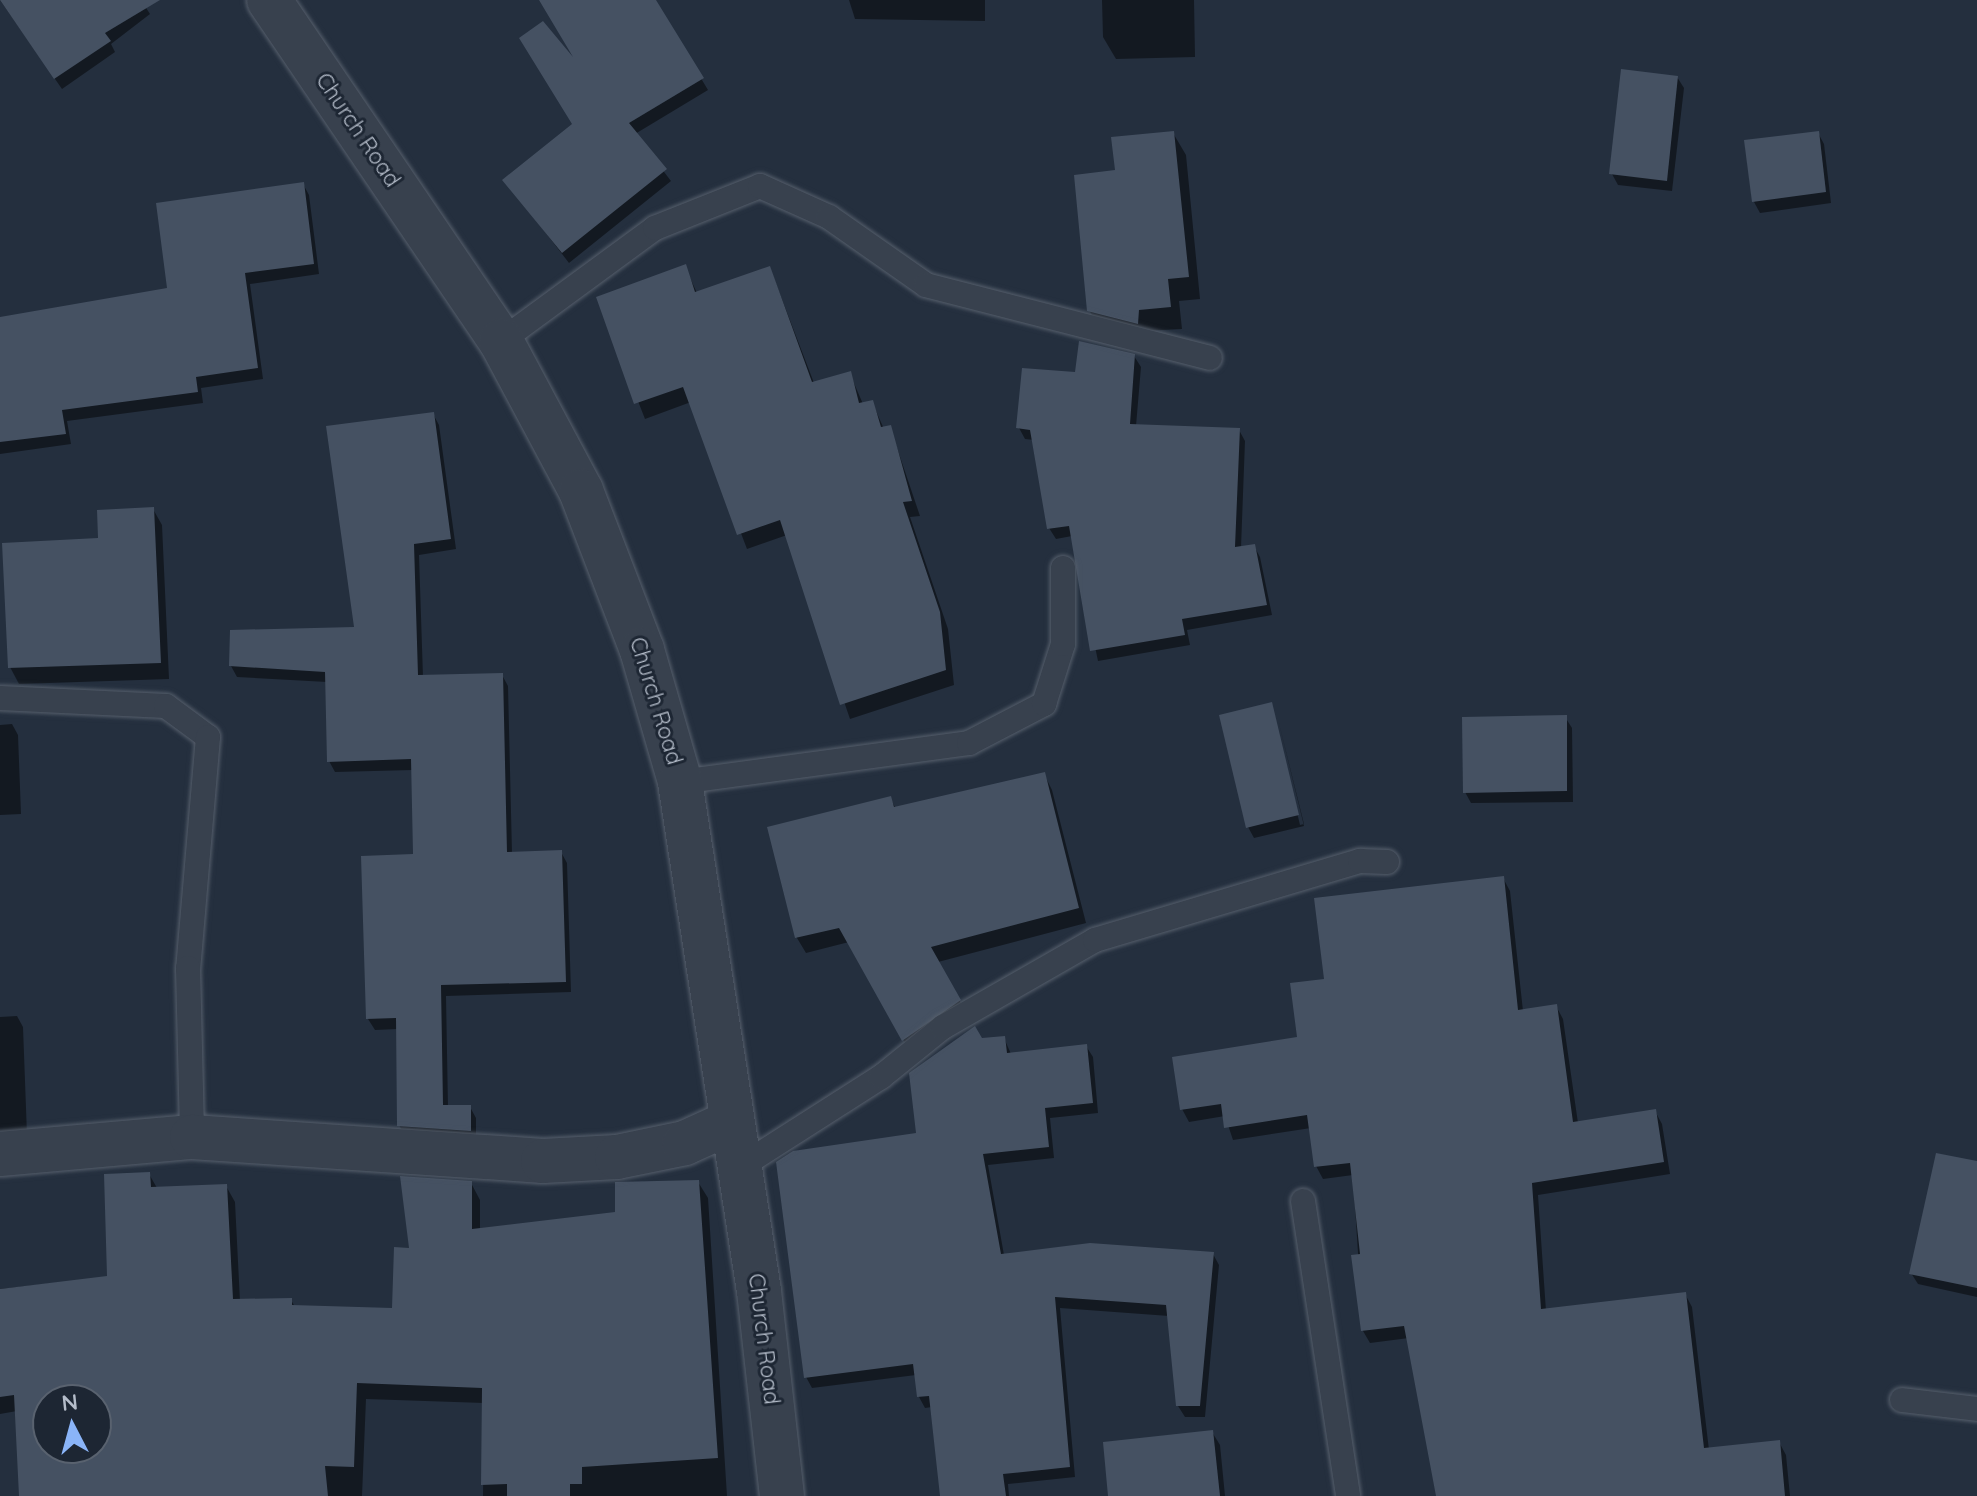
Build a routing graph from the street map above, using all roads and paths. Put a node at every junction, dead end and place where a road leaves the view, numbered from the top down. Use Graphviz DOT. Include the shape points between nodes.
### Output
graph roads {
  1 [pos="269,0"];
  2 [pos="501,341"];
  3 [pos="1210,358"];
  4 [pos="1063,568"];
  5 [pos="0,698"];
  6 [pos="680,782"];
  7 [pos="1387,862"];
  8 [pos="729,1123"];
  9 [pos="192,1137"];
  10 [pos="0,1154"];
  11 [pos="737,1169"];
  12 [pos="1303,1201"];
  13 [pos="1902,1400"];
  14 [pos="1977,1409"];
  15 [pos="782,1496"];
  16 [pos="1348,1496"];
  1 -- 2 [label="street, Church Road"];
  2 -- 3 [label="lane" via="655,228 760,186 829,217 926,285"];
  2 -- 6 [label="street, Church Road" via="581,491 642,650"];
  4 -- 6 [label="lane" via="1063,644 1044,704 969,743"];
  5 -- 9 [label="lane" via="166,706 208,737 188,968"];
  6 -- 8 [label="street, Church Road"];
  7 -- 11 [label="lane" via="1360,861 1095,940 943,1027 881,1077"];
  8 -- 9 [label="street" via="685,1143 617,1157 543,1161"];
  8 -- 11 [label="street, Church Road"];
  9 -- 10 [label="street"];
  11 -- 15 [label="street, Church Road" via="759,1291"];
  12 -- 16 [label="lane"];
  13 -- 14 [label="lane"];
}
